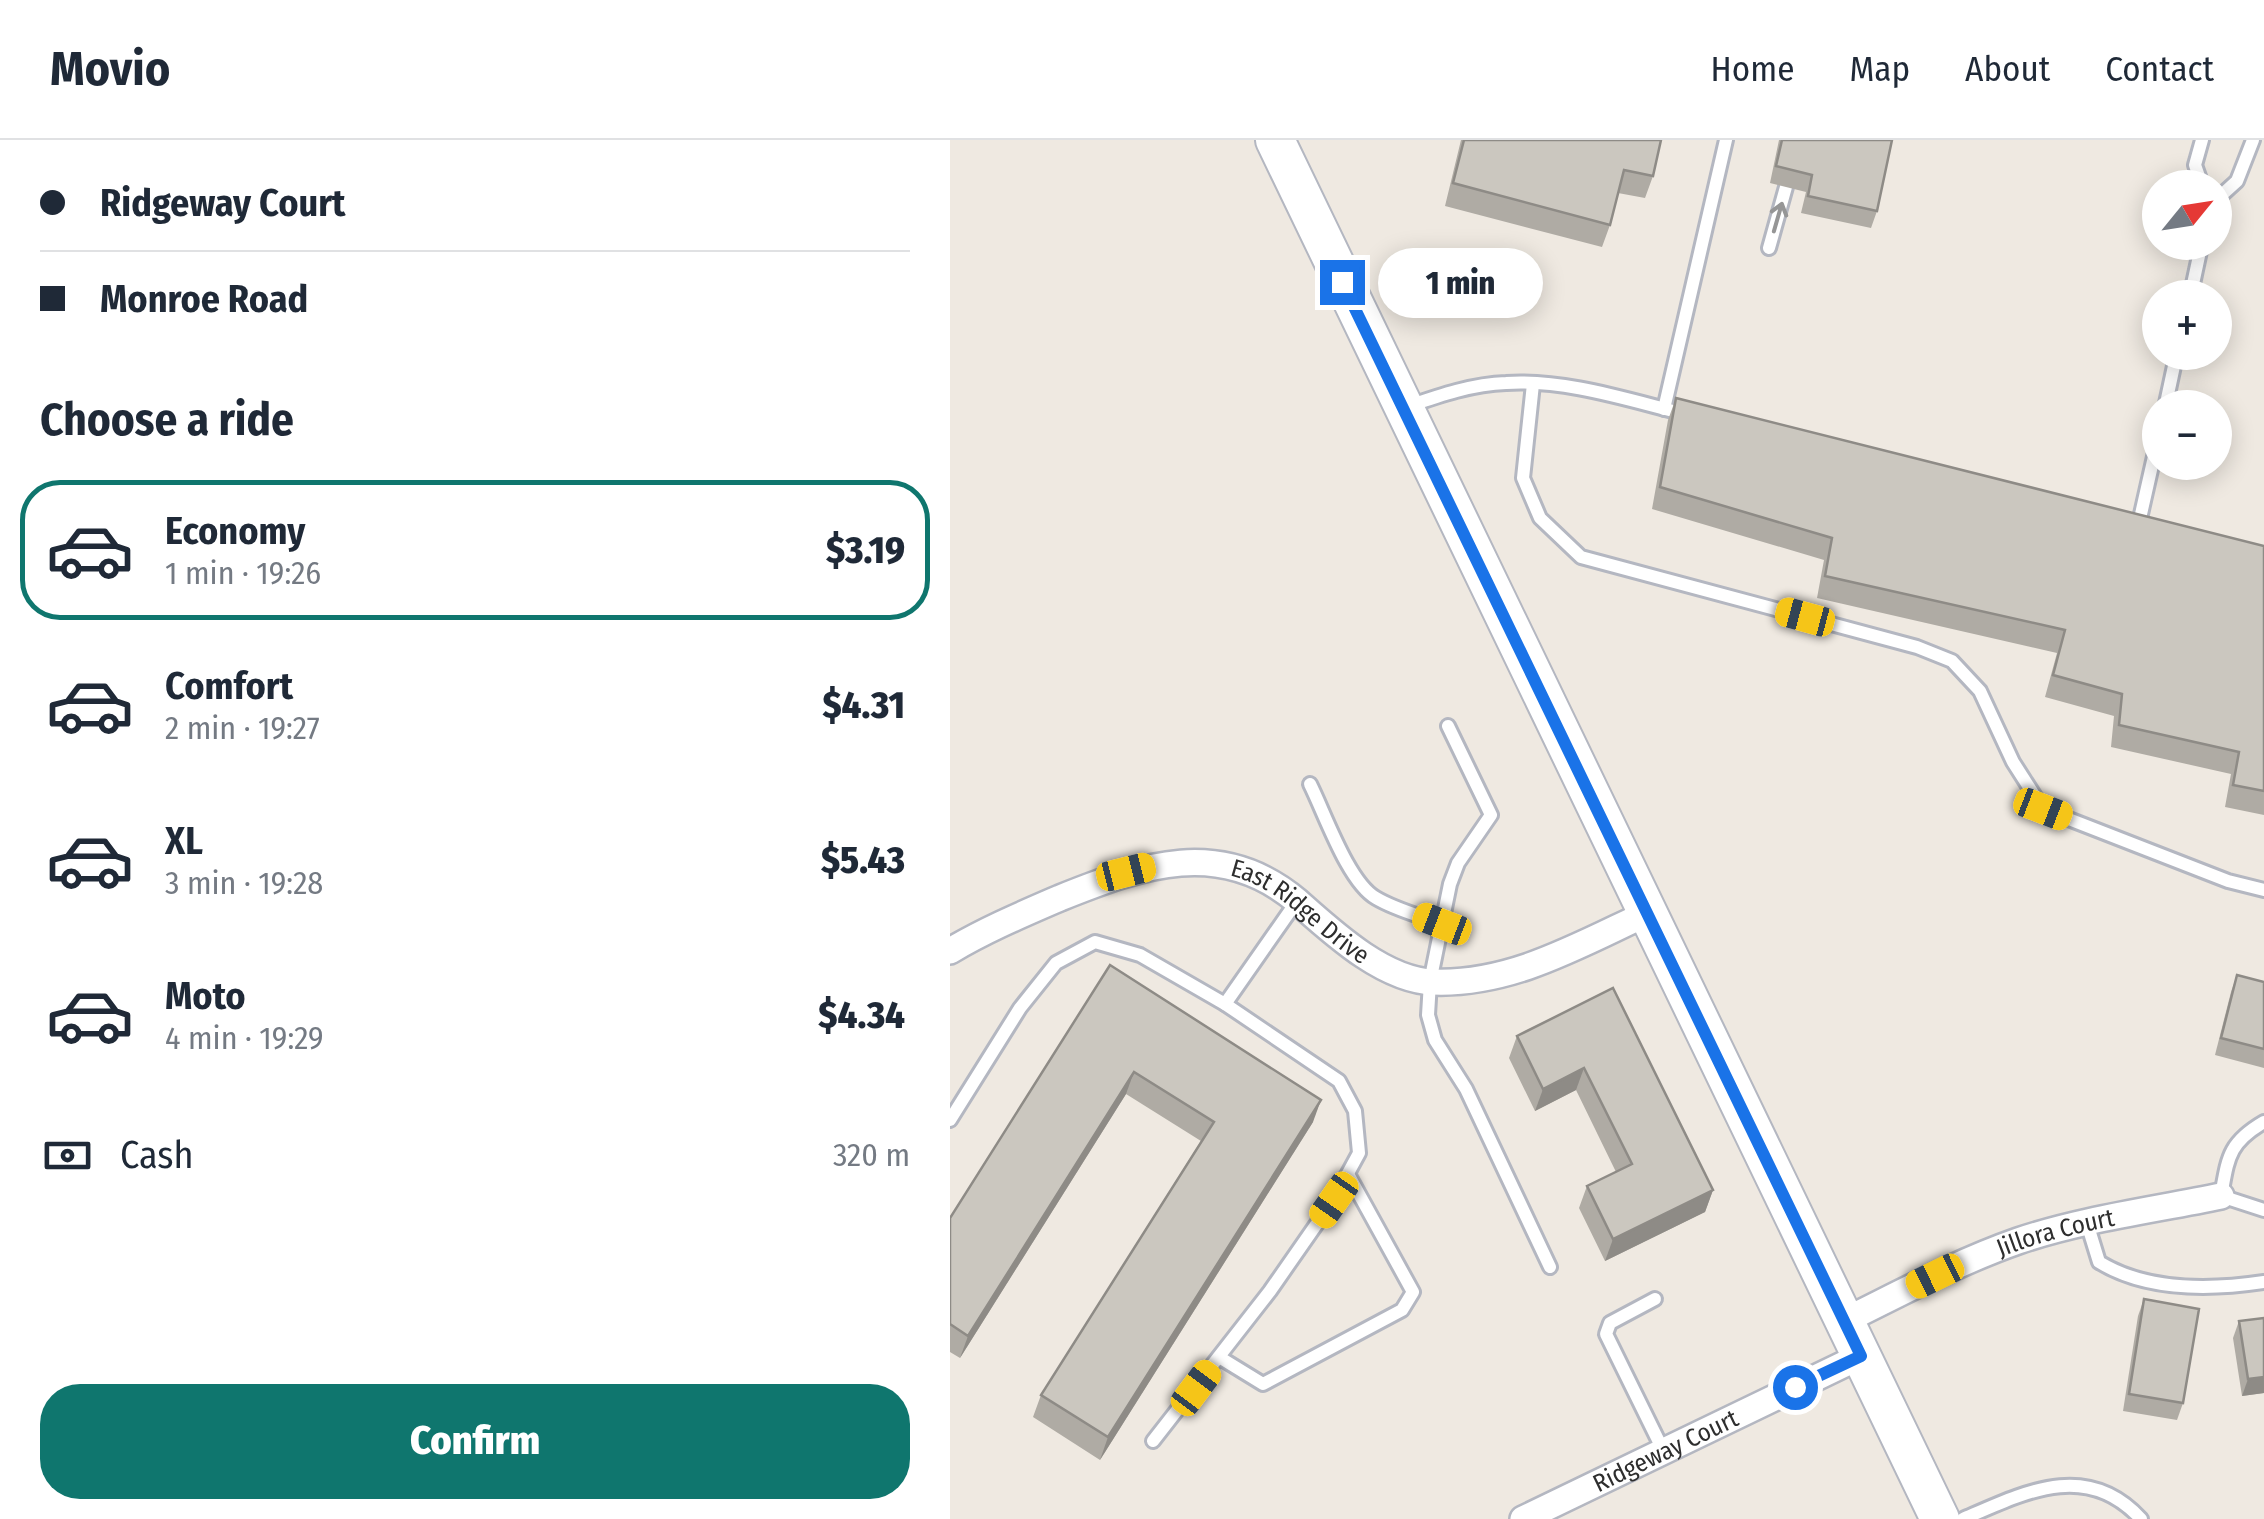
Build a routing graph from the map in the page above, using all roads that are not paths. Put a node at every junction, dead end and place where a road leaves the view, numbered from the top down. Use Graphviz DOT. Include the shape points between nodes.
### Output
graph roads {
  1 [pos="1275,140"];
  2 [pos="1726,140"];
  3 [pos="2202,140"];
  4 [pos="2253,140"];
  5 [pos="2196,170"];
  6 [pos="2232,186"];
  7 [pos="1786,187"];
  8 [pos="1770,248"];
  9 [pos="1533,384"];
  10 [pos="1404,408"];
  11 [pos="1664,409"];
  12 [pos="1693,416"];
  13 [pos="2149,480"];
  14 [pos="2121,518"];
  15 [pos="2139,522"];
  16 [pos="2157,527"];
  17 [pos="1448,726"];
  18 [pos="1310,784"];
  19 [pos="2264,890"];
  20 [pos="1296,901"];
  21 [pos="1648,913"];
  22 [pos="1442,924"];
  23 [pos="950,950"];
  24 [pos="1430,982"];
  25 [pos="1225,1004"];
  26 [pos="950,1120"];
  27 [pos="2264,1122"];
  28 [pos="1348,1174"];
  29 [pos="2221,1196"];
  30 [pos="2264,1210"];
  31 [pos="2087,1223"];
  32 [pos="1550,1267"];
  33 [pos="2264,1282"];
  34 [pos="1655,1299"];
  35 [pos="1844,1321"];
  36 [pos="1861,1356"];
  37 [pos="1219,1357"];
  38 [pos="1153,1441"];
  39 [pos="1663,1450"];
  40 [pos="1523,1519"];
  41 [pos="1940,1519"];
  42 [pos="1963,1519"];
  43 [pos="2141,1519"];
  1 -- 10 [label="street"];
  2 -- 11 [label="lane"];
  3 -- 5 [label="lane"];
  4 -- 6 [label="lane"];
  8 -- 7 [label="lane, one-way"];
  9 -- 10 [label="lane" via="1449,392"];
  9 -- 11 [label="lane"];
  9 -- 19 [label="lane" via="1523,478 1540,518 1581,557 1952,661 1980,691 2043,809"];
  10 -- 21 [label="street"];
  11 -- 12 [label="lane"];
  13 -- 15 [label="lane"];
  14 -- 15 [label="lane"];
  15 -- 16 [label="lane"];
  17 -- 22 [label="lane" via="1491,814 1458,863"];
  18 -- 22 [label="lane" via="1368,892"];
  20 -- 23 [label="street, East Ridge Drive" via="1248,872 1196,862 1152,865"];
  20 -- 24 [label="street, East Ridge Drive" via="1364,955"];
  20 -- 25 [label="lane"];
  21 -- 24 [label="street, East Ridge Drive" via="1537,964 1499,976"];
  21 -- 35 [label="street"];
  22 -- 24 [label="lane"];
  24 -- 32 [label="lane" via="1430,1030 1466,1089"];
  25 -- 26 [label="lane" via="1140,955 1095,942 1056,963"];
  25 -- 28 [label="lane" via="1339,1081 1355,1111 1359,1153"];
  27 -- 29 [label="lane" via="2242,1134 2228,1158"];
  28 -- 37 [label="lane"];
  28 -- 37 [label="lane" via="1413,1292 1402,1310 1264,1384"];
  29 -- 30 [label="lane"];
  29 -- 31 [label="street, Jillora Court"];
  31 -- 33 [label="lane" via="2099,1262 2114,1271 2196,1288"];
  31 -- 35 [label="street, Jillora Court" via="1966,1262"];
  34 -- 39 [label="lane" via="1610,1323 1606,1334"];
  35 -- 36 [label="street"];
  36 -- 39 [label="street, Ridgeway Court"];
  36 -- 41 [label="street"];
  37 -- 38 [label="lane"];
  39 -- 40 [label="street, Ridgeway Court"];
  42 -- 43 [label="lane" via="2071,1483 2110,1495"];
}
